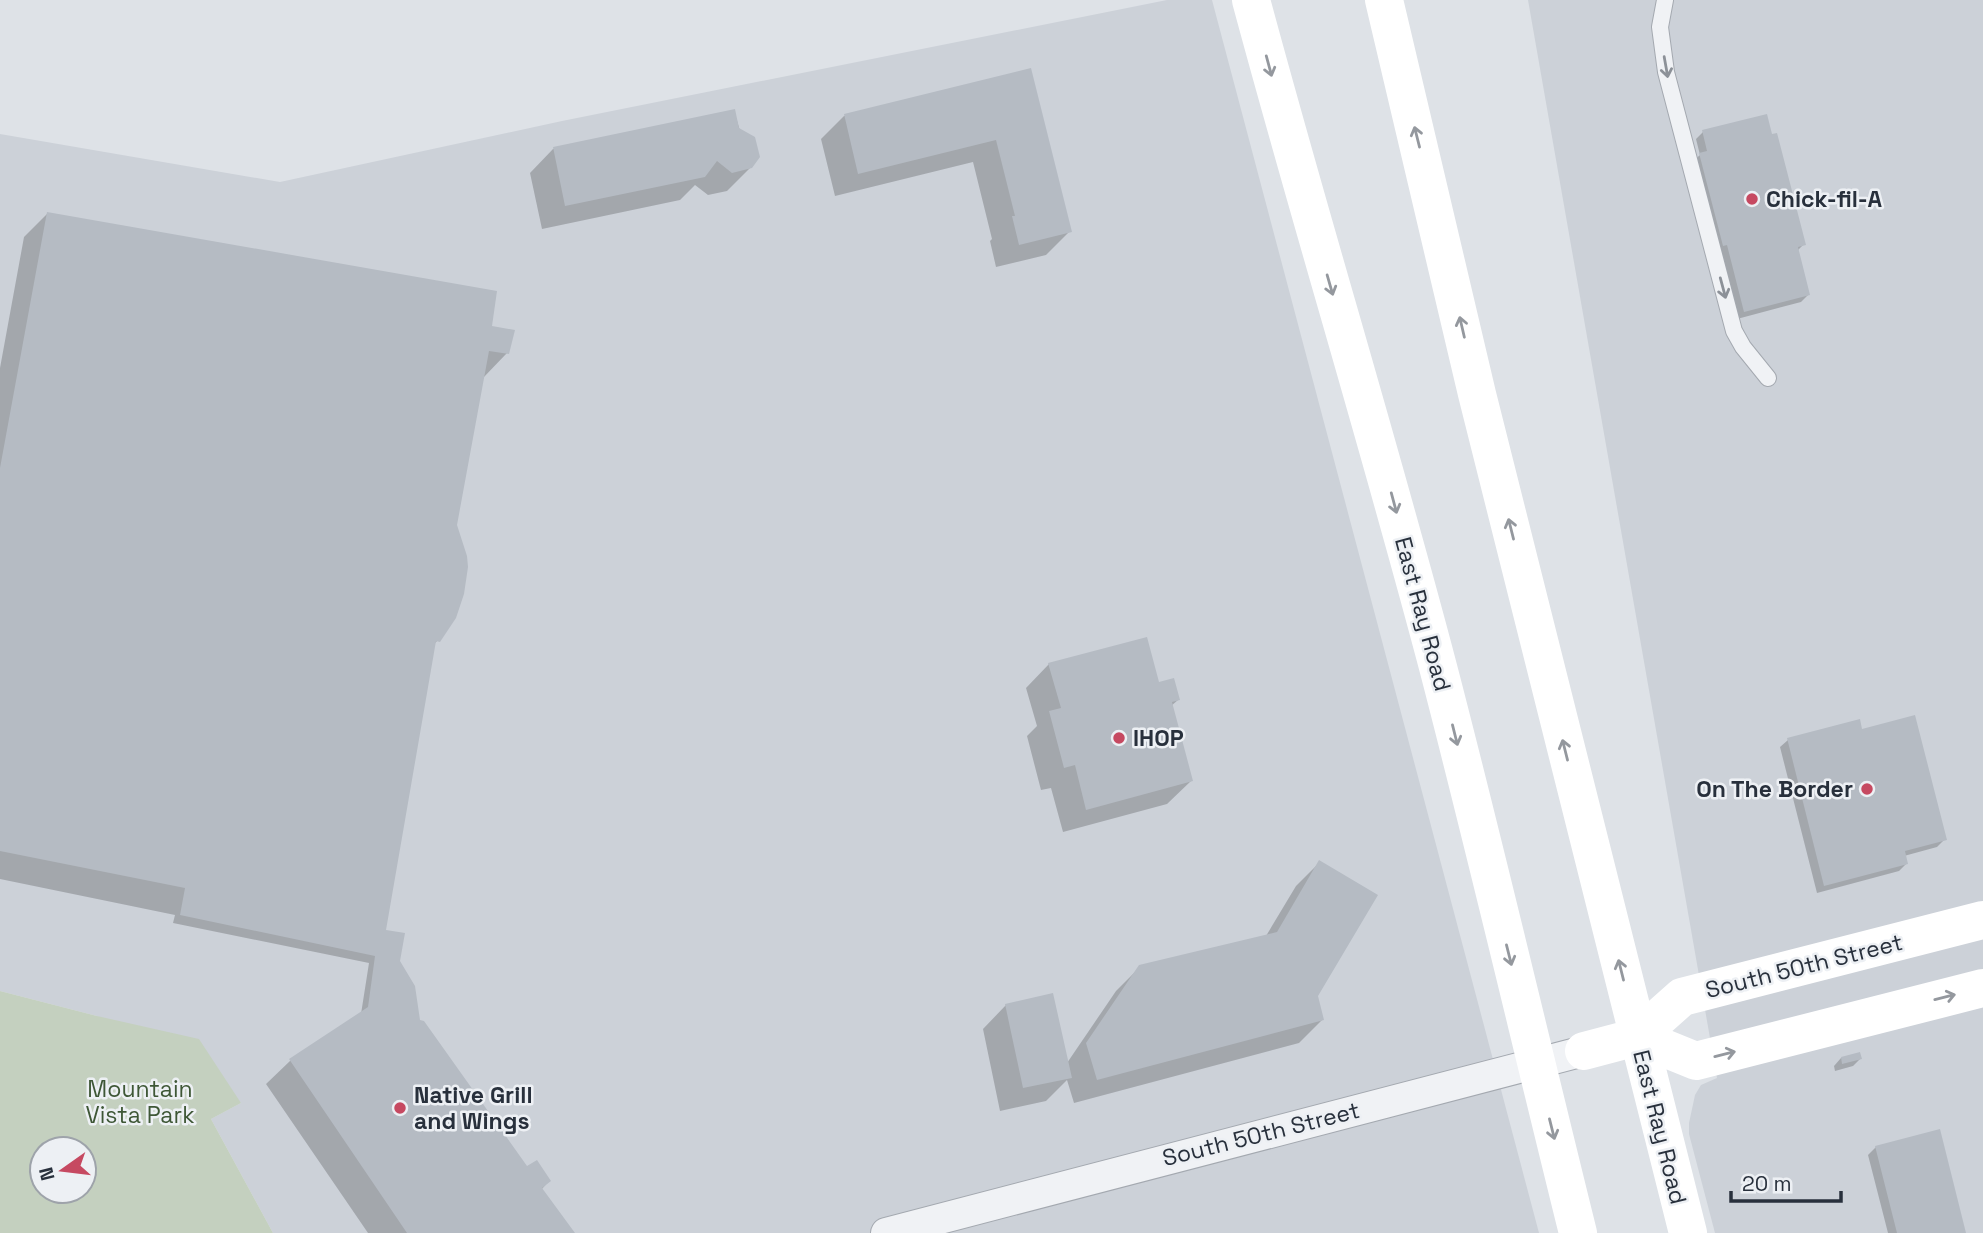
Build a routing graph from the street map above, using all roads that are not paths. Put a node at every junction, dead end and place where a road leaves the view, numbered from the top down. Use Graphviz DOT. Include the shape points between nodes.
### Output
graph roads {
  1 [pos="1251,0"];
  2 [pos="1384,0"];
  3 [pos="1665,0"];
  4 [pos="1768,378"];
  5 [pos="1983,920"];
  6 [pos="1983,988"];
  7 [pos="1637,1037"];
  8 [pos="1584,1051"];
  9 [pos="1535,1063"];
  10 [pos="886,1233"];
  11 [pos="1578,1233"];
  12 [pos="1688,1233"];
  1 -- 9 [label="main road, East Ray Road, one-way" via="1431,641"];
  7 -- 2 [label="main road, East Ray Road, one-way"];
  3 -- 4 [label="lane, one-way" via="1660,27 1666,72 1734,331"];
  5 -- 7 [label="main road, South 50th Street" via="1682,997"];
  7 -- 6 [label="main road, one-way" via="1696,1061"];
  7 -- 8 [label="main road, South 50th Street"];
  7 -- 12 [label="main road, East Ray Road"];
  8 -- 9 [label="street, South 50th Street"];
  9 -- 10 [label="street, South 50th Street"];
  9 -- 11 [label="main road, East Ray Road, one-way"];
}
